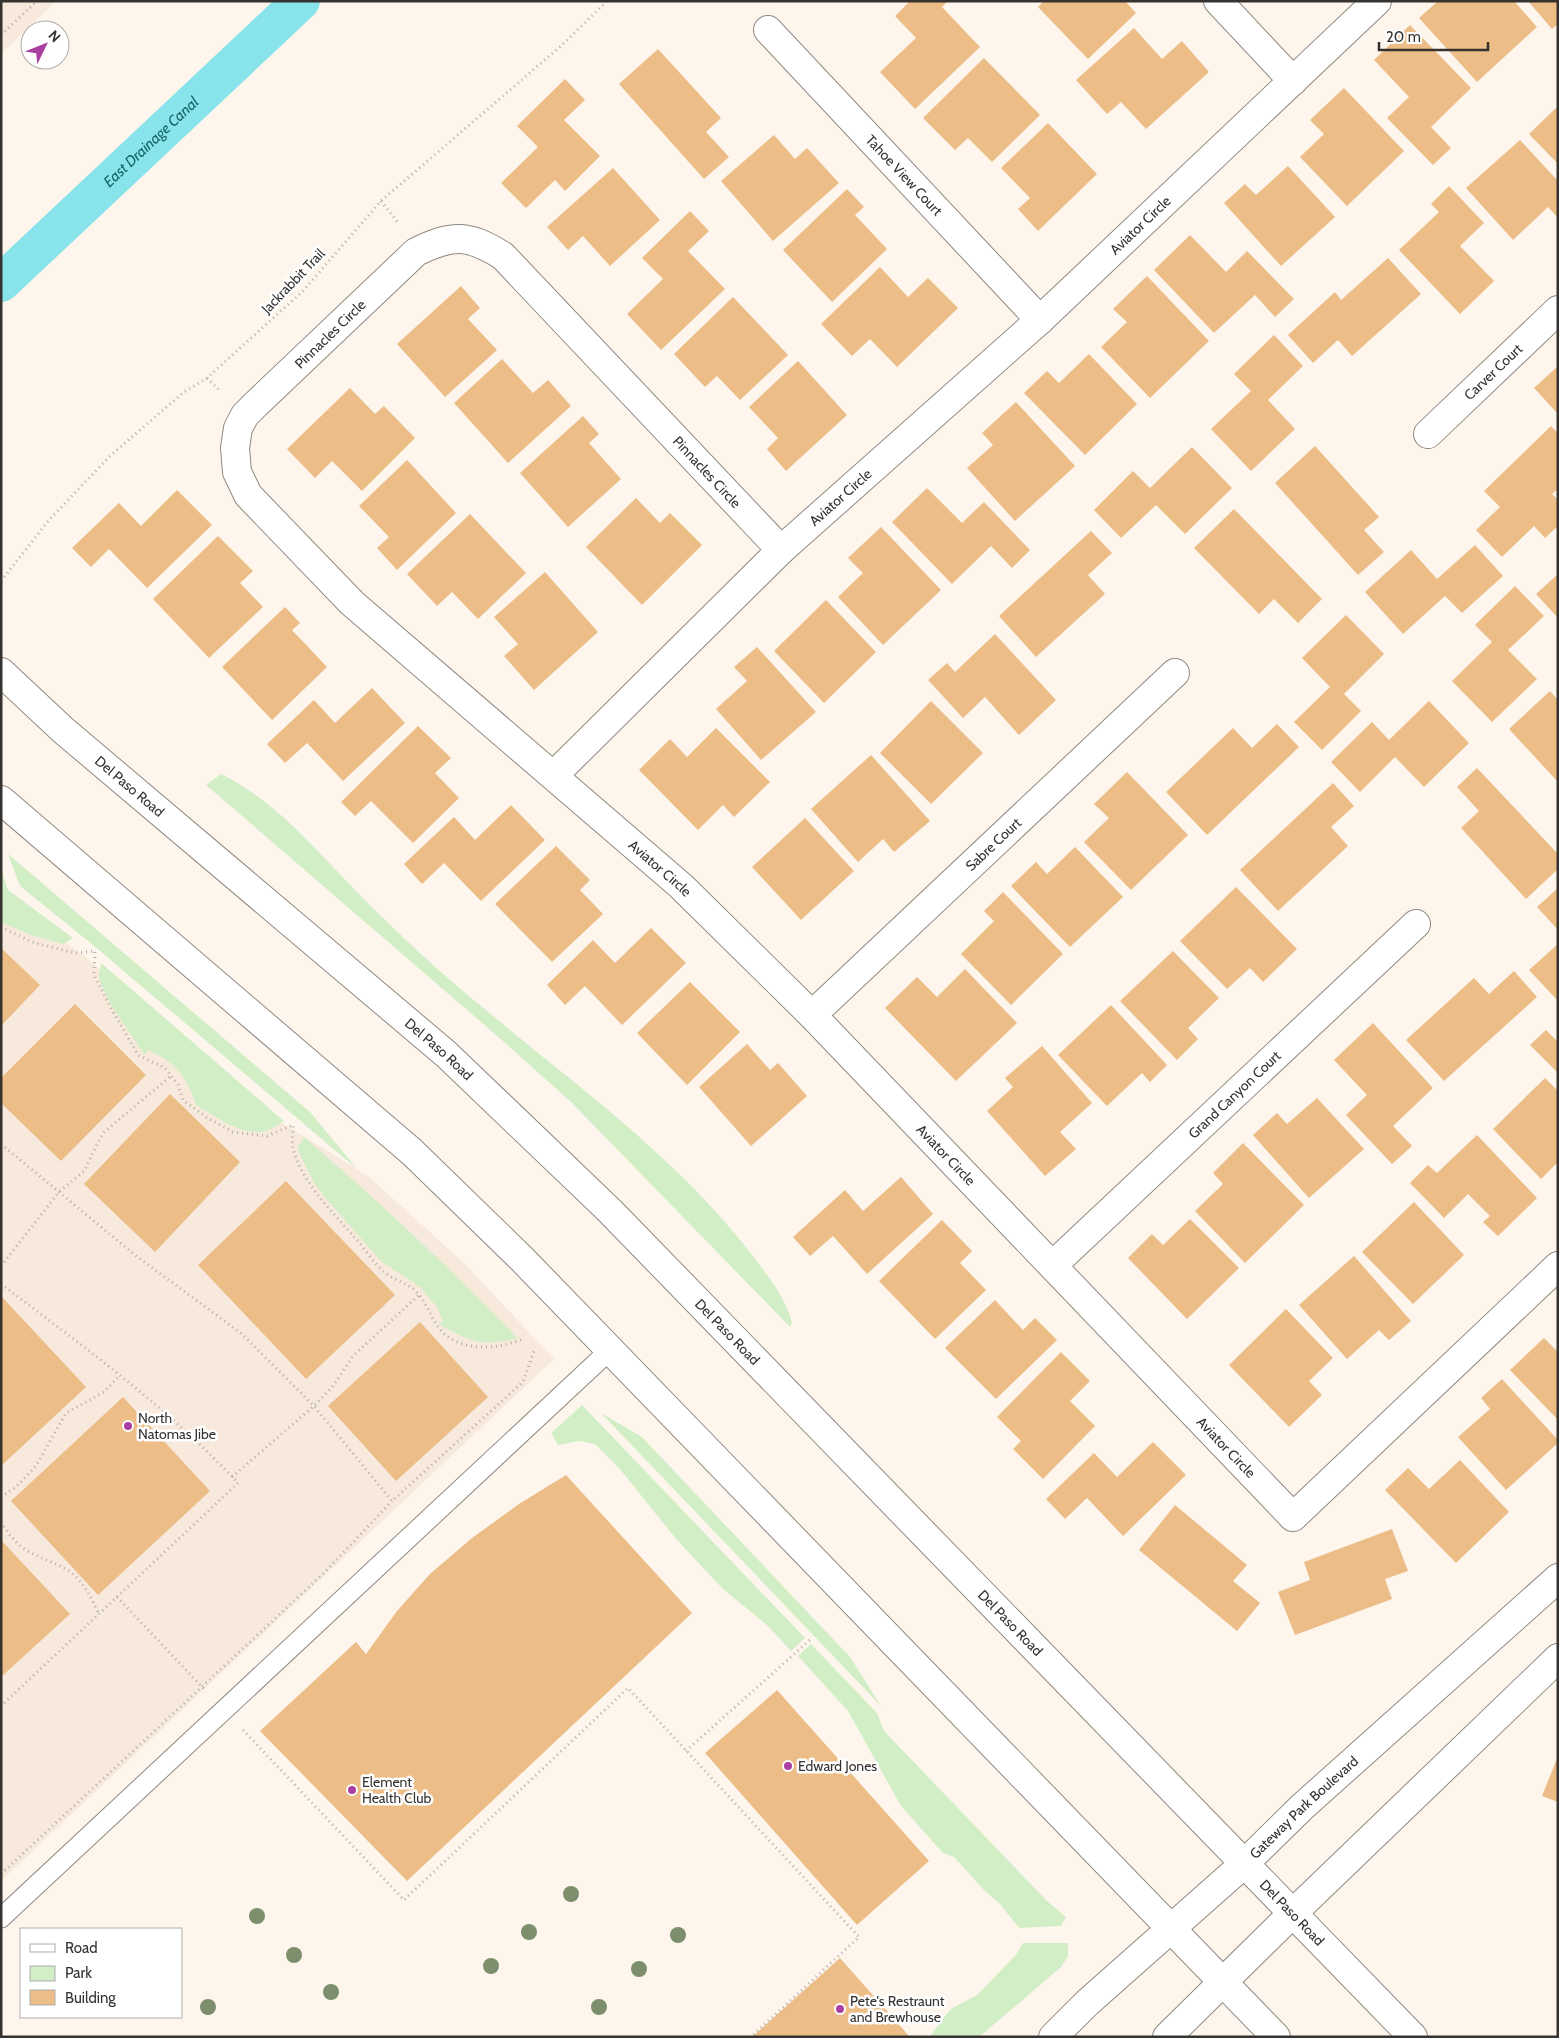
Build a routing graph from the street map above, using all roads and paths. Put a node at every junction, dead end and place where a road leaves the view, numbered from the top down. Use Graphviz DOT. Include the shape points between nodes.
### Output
graph roads {
  1 [pos="37,1"];
  2 [pos="607,1"];
  3 [pos="1218,1"];
  4 [pos="1377,1"];
  5 [pos="768,30"];
  6 [pos="1,35"];
  7 [pos="1293,81"];
  8 [pos="381,201"];
  9 [pos="401,226"];
  10 [pos="1558,310"];
  11 [pos="1040,320"];
  12 [pos="207,378"];
  13 [pos="224,395"];
  14 [pos="1428,434"];
  15 [pos="781,550"];
  16 [pos="1,581"];
  17 [pos="1,672"];
  18 [pos="1175,673"];
  19 [pos="554,775"];
  20 [pos="1,800"];
  21 [pos="1416,924"];
  22 [pos="1,927"];
  23 [pos="812,1016"];
  24 [pos="171,1076"];
  25 [pos="1,1144"];
  26 [pos="59,1192"];
  27 [pos="1053,1265"];
  28 [pos="1,1266"];
  29 [pos="1558,1266"];
  30 [pos="1,1284"];
  31 [pos="419,1295"];
  32 [pos="522,1339"];
  33 [pos="610,1350"];
  34 [pos="534,1351"];
  35 [pos="120,1375"];
  36 [pos="314,1406"];
  37 [pos="232,1477"];
  38 [pos="1,1497"];
  39 [pos="392,1501"];
  40 [pos="1,1522"];
  41 [pos="1558,1578"];
  42 [pos="117,1597"];
  43 [pos="99,1614"];
  44 [pos="811,1639"];
  45 [pos="1558,1658"];
  46 [pos="202,1687"];
  47 [pos="1,1706"];
  48 [pos="224,1710"];
  49 [pos="686,1751"];
  50 [pos="1245,1863"];
  51 [pos="1,1874"];
  52 [pos="1293,1913"];
  53 [pos="1,1918"];
  54 [pos="1172,1929"];
  55 [pos="1223,1982"];
  56 [pos="751,2037"];
  57 [pos="1053,2037"];
  58 [pos="1167,2037"];
  59 [pos="1276,2037"];
  60 [pos="1413,2037"];
  1 -- 6 [label="path"];
  2 -- 8 [label="path, Jackrabbit Trail" via="561,46"];
  3 -- 7 [label="street"];
  4 -- 7 [label="street, Aviator Circle"];
  5 -- 11 [label="street, Tahoe View Court"];
  7 -- 11 [label="street, Aviator Circle"];
  8 -- 9 [label="path"];
  8 -- 12 [label="path, Jackrabbit Trail" via="303,291"];
  10 -- 14 [label="street, Carver Court"];
  11 -- 15 [label="street, Aviator Circle"];
  12 -- 13 [label="path"];
  12 -- 16 [label="path, Jackrabbit Trail" via="184,392 110,456 49,520"];
  15 -- 19 [label="street, Aviator Circle"];
  15 -- 19 [label="street, Pinnacles Circle" via="503,256 482,243 460,238 437,241 416,252 256,404 238,428 235,448 237,472 248,495 352,603"];
  17 -- 50 [label="street, Del Paso Road" via="63,730 446,1054 610,1211"];
  18 -- 23 [label="street, Sabre Court"];
  19 -- 23 [label="street, Aviator Circle" via="681,886"];
  20 -- 33 [label="street" via="412,1152"];
  21 -- 27 [label="street, Grand Canyon Court"];
  22 -- 24 [label="path" via="32,942 66,951 95,951 94,975 138,1055 165,1068"];
  23 -- 27 [label="street, Aviator Circle"];
  24 -- 26 [label="path" via="103,1133 84,1171"];
  24 -- 31 [label="path" via="183,1100 233,1132 267,1136 293,1125 293,1151 324,1204 384,1272"];
  25 -- 26 [label="path"];
  26 -- 28 [label="path"];
  26 -- 36 [label="path" via="135,1255 242,1334"];
  27 -- 29 [label="street, Aviator Circle" via="1293,1517"];
  30 -- 35 [label="path"];
  31 -- 32 [label="path" via="435,1325 453,1340 491,1348"];
  31 -- 36 [label="path" via="353,1356 333,1386"];
  33 -- 48 [label="lane"];
  33 -- 54 [label="street"];
  34 -- 39 [label="path" via="522,1382"];
  35 -- 37 [label="path" via="198,1442"];
  35 -- 38 [label="path" via="104,1392 66,1413 36,1466"];
  36 -- 37 [label="path"];
  36 -- 39 [label="path"];
  37 -- 42 [label="path" via="238,1483"];
  39 -- 46 [label="path" via="324,1572"];
  40 -- 43 [label="path" via="10,1536 26,1550 58,1564 74,1576 89,1592"];
  41 -- 50 [label="street, Gateway Park Boulevard" via="1302,1807"];
  42 -- 43 [label="path"];
  42 -- 46 [label="path"];
  43 -- 47 [label="path"];
  44 -- 49 [label="path"];
  45 -- 52 [label="street"];
  46 -- 48 [label="path"];
  46 -- 51 [label="path"];
  48 -- 49 [label="path" via="404,1900 628,1688"];
  48 -- 53 [label="lane"];
  49 -- 56 [label="path" via="859,1937"];
  50 -- 52 [label="street, Del Paso Road"];
  50 -- 54 [label="street, Gateway Park Boulevard"];
  52 -- 55 [label="street"];
  52 -- 60 [label="street, Del Paso Road"];
  54 -- 55 [label="street"];
  54 -- 57 [label="street, Gateway Park Boulevard"];
  55 -- 58 [label="street"];
  55 -- 59 [label="street"];
}
